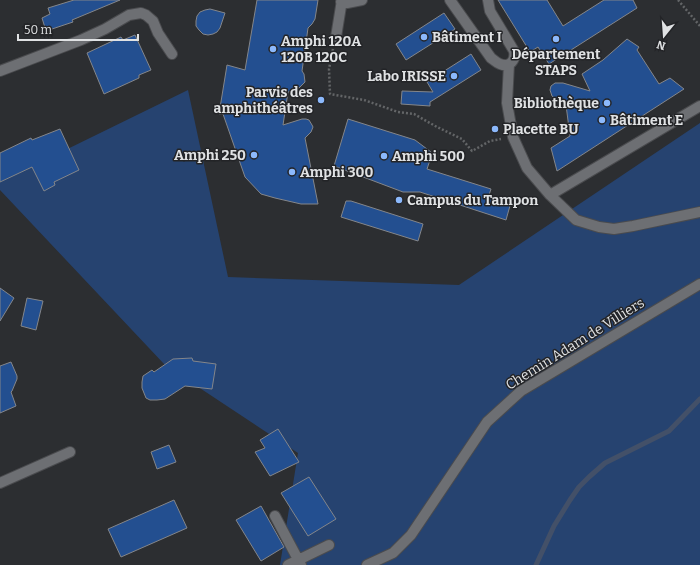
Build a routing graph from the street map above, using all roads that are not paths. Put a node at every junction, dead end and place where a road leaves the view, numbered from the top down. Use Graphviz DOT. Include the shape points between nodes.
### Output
graph roads {
  1 [pos="362,0"];
  2 [pos="450,0"];
  3 [pos="488,0"];
  4 [pos="341,1"];
  5 [pos="336,37"];
  6 [pos="172,54"];
  7 [pos="509,64"];
  8 [pos="0,71"];
  9 [pos="700,106"];
  10 [pos="550,195"];
  11 [pos="700,212"];
  12 [pos="700,284"];
  13 [pos="70,452"];
  14 [pos="0,483"];
  15 [pos="275,516"];
  16 [pos="329,545"];
  17 [pos="300,562"];
  18 [pos="288,565"];
  19 [pos="368,565"];
  1 -- 4 [label="street" via="347,3"];
  2 -- 7 [label="street" via="491,58 499,64"];
  3 -- 7 [label="street" via="490,11 514,51 515,56"];
  4 -- 5 [label="street"];
  6 -- 8 [label="street" via="153,22 141,13 129,15 81,40"];
  7 -- 10 [label="street" via="507,103 513,137 527,168"];
  9 -- 10 [label="street"];
  10 -- 11 [label="street" via="576,220 599,227 634,226"];
  12 -- 19 [label="street, Chemin Adam de Villiers" via="521,391 487,422 412,535 393,553"];
  13 -- 14 [label="street"];
  15 -- 17 [label="street"];
  16 -- 17 [label="street"];
  17 -- 18 [label="street"];
}
